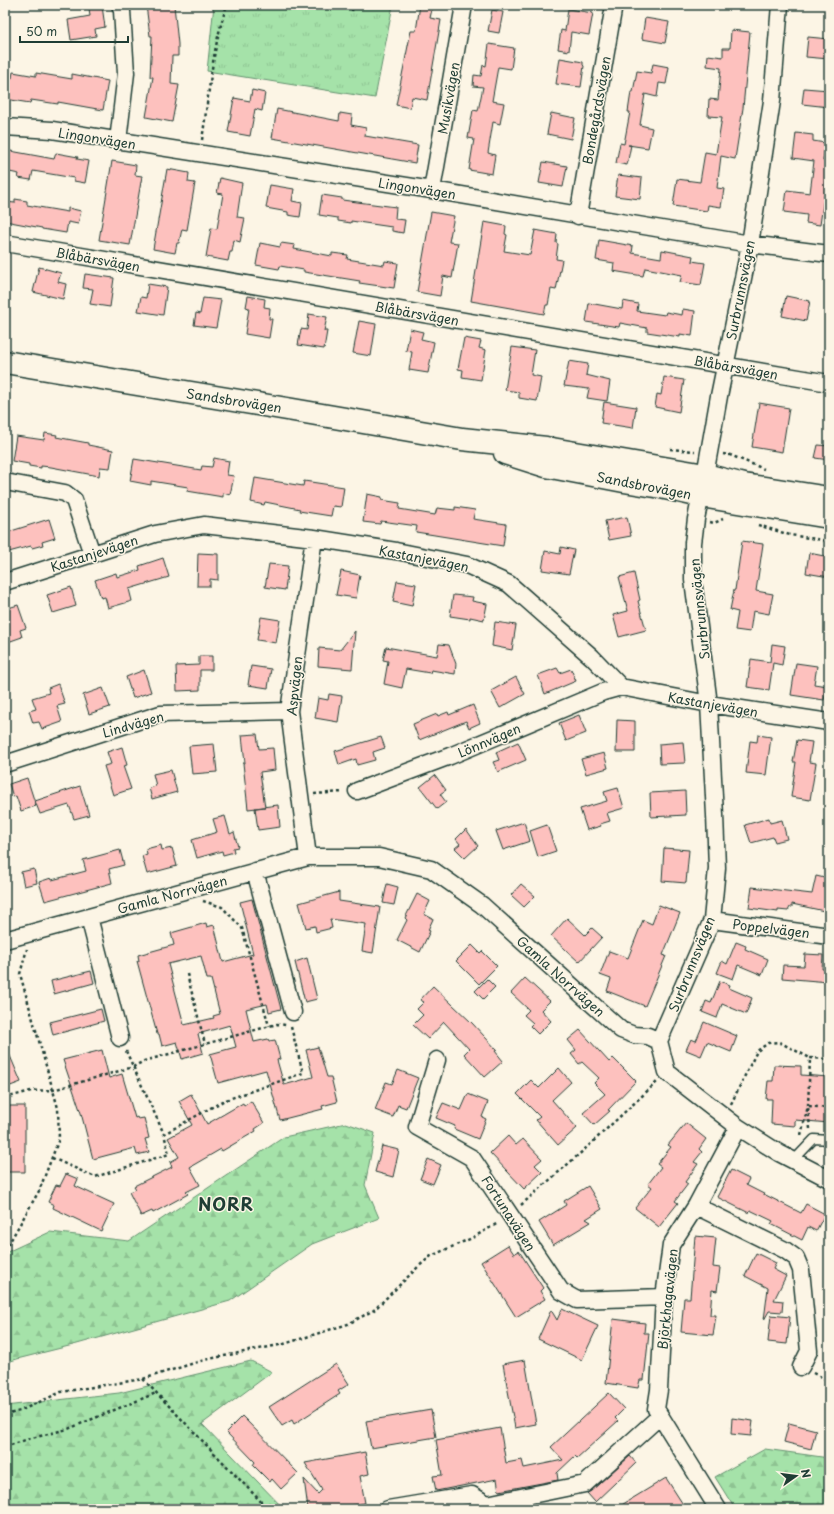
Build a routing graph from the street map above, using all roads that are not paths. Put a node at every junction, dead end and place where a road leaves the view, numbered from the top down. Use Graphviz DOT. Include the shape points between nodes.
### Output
graph roads {
  1 [pos="120,5"];
  2 [pos="464,5"];
  3 [pos="614,5"];
  4 [pos="780,5"];
  5 [pos="5,127"];
  6 [pos="118,141"];
  7 [pos="432,190"];
  8 [pos="578,216"];
  9 [pos="5,243"];
  10 [pos="750,244"];
  11 [pos="829,254"];
  12 [pos="5,362"];
  13 [pos="725,366"];
  14 [pos="829,383"];
  15 [pos="5,482"];
  16 [pos="703,486"];
  17 [pos="829,498"];
  18 [pos="829,516"];
  19 [pos="314,538"];
  20 [pos="92,554"];
  21 [pos="5,582"];
  22 [pos="621,687"];
  23 [pos="709,704"];
  24 [pos="289,711"];
  25 [pos="829,722"];
  26 [pos="5,764"];
  27 [pos="357,791"];
  28 [pos="308,858"];
  29 [pos="255,871"];
  30 [pos="88,917"];
  31 [pos="712,920"];
  32 [pos="829,936"];
  33 [pos="5,940"];
  34 [pos="293,1012"];
  35 [pos="120,1038"];
  36 [pos="659,1041"];
  37 [pos="437,1060"];
  38 [pos="738,1127"];
  39 [pos="829,1140"];
  40 [pos="793,1161"];
  41 [pos="829,1179"];
  42 [pos="696,1206"];
  43 [pos="664,1297"];
  44 [pos="801,1367"];
  45 [pos="660,1416"];
  46 [pos="388,1509"];
  47 [pos="718,1509"];
  1 -- 6 [label="street" via="126,73"];
  2 -- 7 [label="street, Musikvägen"];
  3 -- 8 [label="street, Bondegårdsvägen"];
  4 -- 10 [label="street, Surbrunnsvägen" via="772,101"];
  5 -- 6 [label="street, Lingonvägen" via="52,130"];
  6 -- 7 [label="street, Lingonvägen"];
  7 -- 8 [label="street, Lingonvägen"];
  8 -- 10 [label="street, Lingonvägen"];
  9 -- 13 [label="street, Blåbärsvägen"];
  10 -- 11 [label="street, Lingonvägen"];
  10 -- 13 [label="street, Surbrunnsvägen"];
  12 -- 16 [label="main road, Sandsbrovägen" via="462,439 546,466 661,487"];
  13 -- 14 [label="street, Blåbärsvägen"];
  13 -- 16 [label="street, Surbrunnsvägen"];
  15 -- 20 [label="street" via="64,493 74,500"];
  16 -- 17 [label="main road, Sandsbrovägen" via="744,485"];
  16 -- 18 [label="main road, Sandsbrovägen"];
  16 -- 23 [label="street, Surbrunnsvägen" via="693,543 693,580"];
  19 -- 20 [label="street, Kastanjevägen" via="204,525 155,534"];
  19 -- 22 [label="street, Kastanjevägen" via="467,564 509,584 592,657"];
  19 -- 24 [label="street, Aspvägen"];
  20 -- 21 [label="street, Kastanjevägen"];
  22 -- 23 [label="street, Kastanjevägen"];
  22 -- 27 [label="street, Lönnvägen"];
  23 -- 25 [label="street, Kastanjevägen"];
  23 -- 31 [label="street, Surbrunnsvägen" via="717,868"];
  24 -- 26 [label="street, Lindvägen" via="160,714"];
  24 -- 28 [label="street, Aspvägen"];
  28 -- 29 [label="street, Gamla Norrvägen"];
  28 -- 36 [label="street, Gamla Norrvägen" via="379,857 431,869 482,905 621,1030"];
  29 -- 30 [label="street, Gamla Norrvägen"];
  29 -- 34 [label="street"];
  30 -- 33 [label="street, Gamla Norrvägen"];
  30 -- 35 [label="street"];
  31 -- 32 [label="street, Poppelvägen"];
  31 -- 36 [label="street, Surbrunnsvägen"];
  36 -- 38 [label="street" via="668,1072"];
  37 -- 43 [label="street, Fortunavägen" via="417,1127 472,1158 561,1291 577,1300"];
  38 -- 40 [label="street"];
  38 -- 42 [label="street, Björkhagavägen"];
  39 -- 40 [label="lane" via="814,1139"];
  40 -- 41 [label="street"];
  42 -- 43 [label="street, Björkhagavägen" via="671,1245"];
  42 -- 44 [label="street" via="785,1250 796,1258 801,1270 809,1351"];
  43 -- 45 [label="street, Björkhagavägen" via="656,1410"];
  45 -- 46 [label="street" via="585,1484 487,1504 472,1495"];
  45 -- 47 [label="street, Björkhagavägen"];
}
